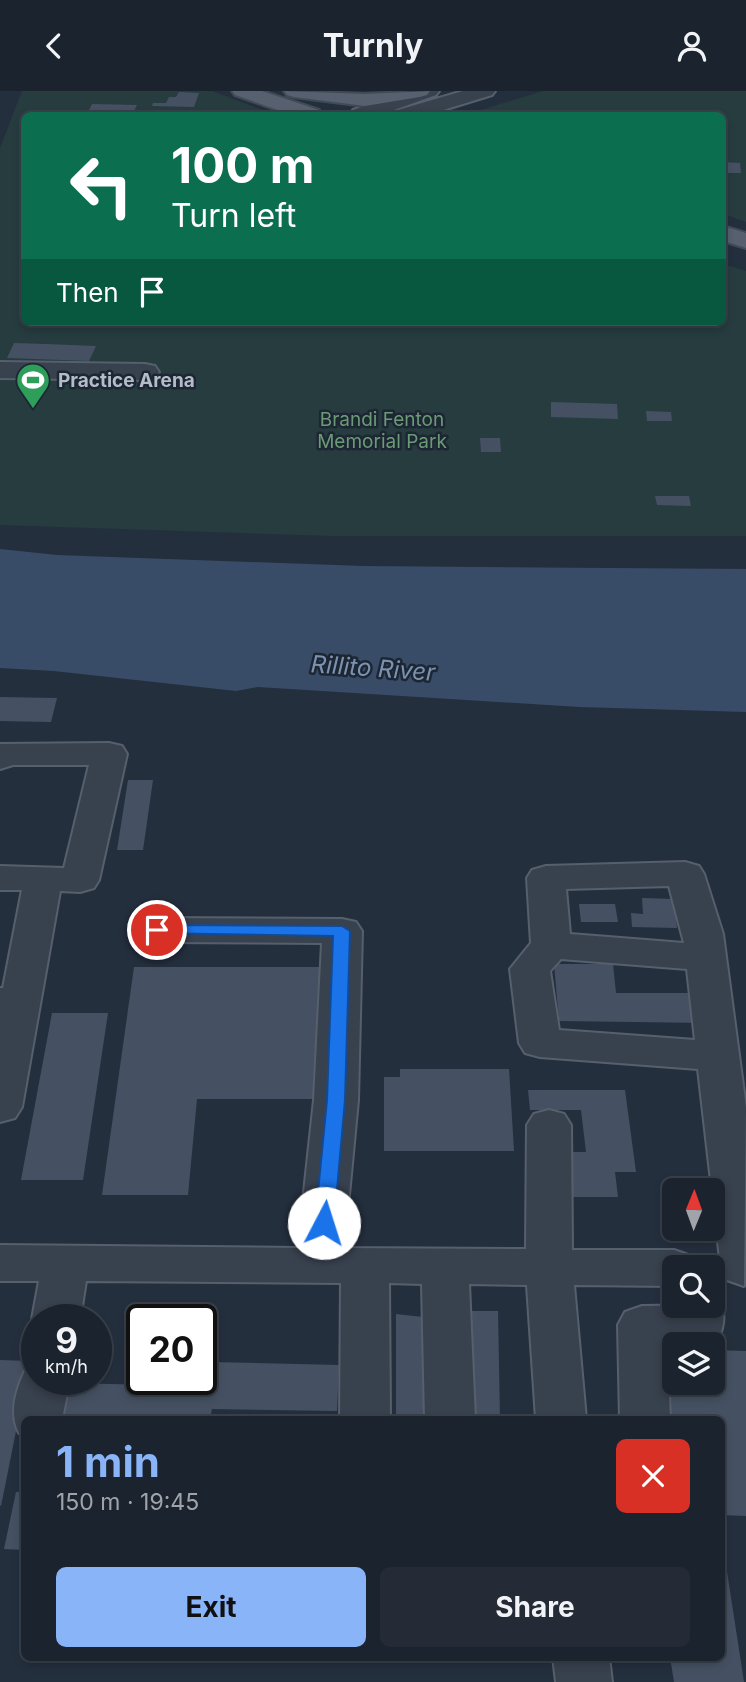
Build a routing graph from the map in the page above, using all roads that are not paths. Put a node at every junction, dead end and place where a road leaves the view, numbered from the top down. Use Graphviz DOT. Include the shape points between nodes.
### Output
graph roads {
  1 [pos="242,91"];
  2 [pos="294,91"];
  3 [pos="420,91"];
  4 [pos="429,91"];
  5 [pos="485,91"];
  6 [pos="302,112"];
  7 [pos="355,112"];
  8 [pos="372,112"];
  9 [pos="416,112"];
  10 [pos="726,234"];
  11 [pos="746,241"];
  12 [pos="726,250"];
  13 [pos="746,256"];
  14 [pos="0,370"];
  15 [pos="145,372"];
  16 [pos="0,758"];
  17 [pos="0,878"];
  18 [pos="43,879"];
  19 [pos="157,930"];
  20 [pos="551,945"];
  21 [pos="706,958"];
  22 [pos="11,1001"];
  23 [pos="718,1056"];
  24 [pos="0,1107"];
  25 [pos="549,1125"];
  26 [pos="0,1263"];
  27 [pos="66,1263"];
  28 [pos="342,1265"];
  29 [pos="445,1266"];
  30 [pos="547,1266"];
  31 [pos="662,1268"];
  32 [pos="734,1268"];
  33 [pos="59,1304"];
  34 [pos="700,1318"];
  35 [pos="42,1395"];
  36 [pos="38,1416"];
  37 [pos="365,1416"];
  38 [pos="450,1416"];
  39 [pos="561,1416"];
  40 [pos="645,1416"];
  41 [pos="581,1661"];
  42 [pos="584,1682"];
  1 -- 6 [label="main road"];
  2 -- 3 [label="main road" via="365,100"];
  2 -- 7 [label="main road"];
  4 -- 8 [label="street"];
  5 -- 9 [label="street"];
  10 -- 11 [label="main road"];
  12 -- 13 [label="main road"];
  14 -- 15 [label="street"];
  16 -- 18 [label="street" via="1,754 109,754 80,880"];
  17 -- 18 [label="street"];
  18 -- 22 [label="street"];
  19 -- 28 [label="street" via="342,931 336,1100"];
  20 -- 21 [label="street"];
  20 -- 21 [label="street" via="546,878 685,874"];
  20 -- 23 [label="street" via="530,969 540,1043"];
  21 -- 23 [label="street"];
  22 -- 24 [label="street"];
  23 -- 32 [label="street"];
  25 -- 30 [label="street"];
  26 -- 27 [label="street"];
  27 -- 28 [label="street"];
  27 -- 33 [label="street"];
  28 -- 29 [label="street"];
  28 -- 37 [label="street"];
  29 -- 30 [label="street"];
  29 -- 38 [label="street"];
  30 -- 31 [label="street"];
  30 -- 39 [label="street"];
  34 -- 40 [label="street" via="701,1326 642,1325"];
  35 -- 36 [label="street"];
  41 -- 42 [label="street"];
}
